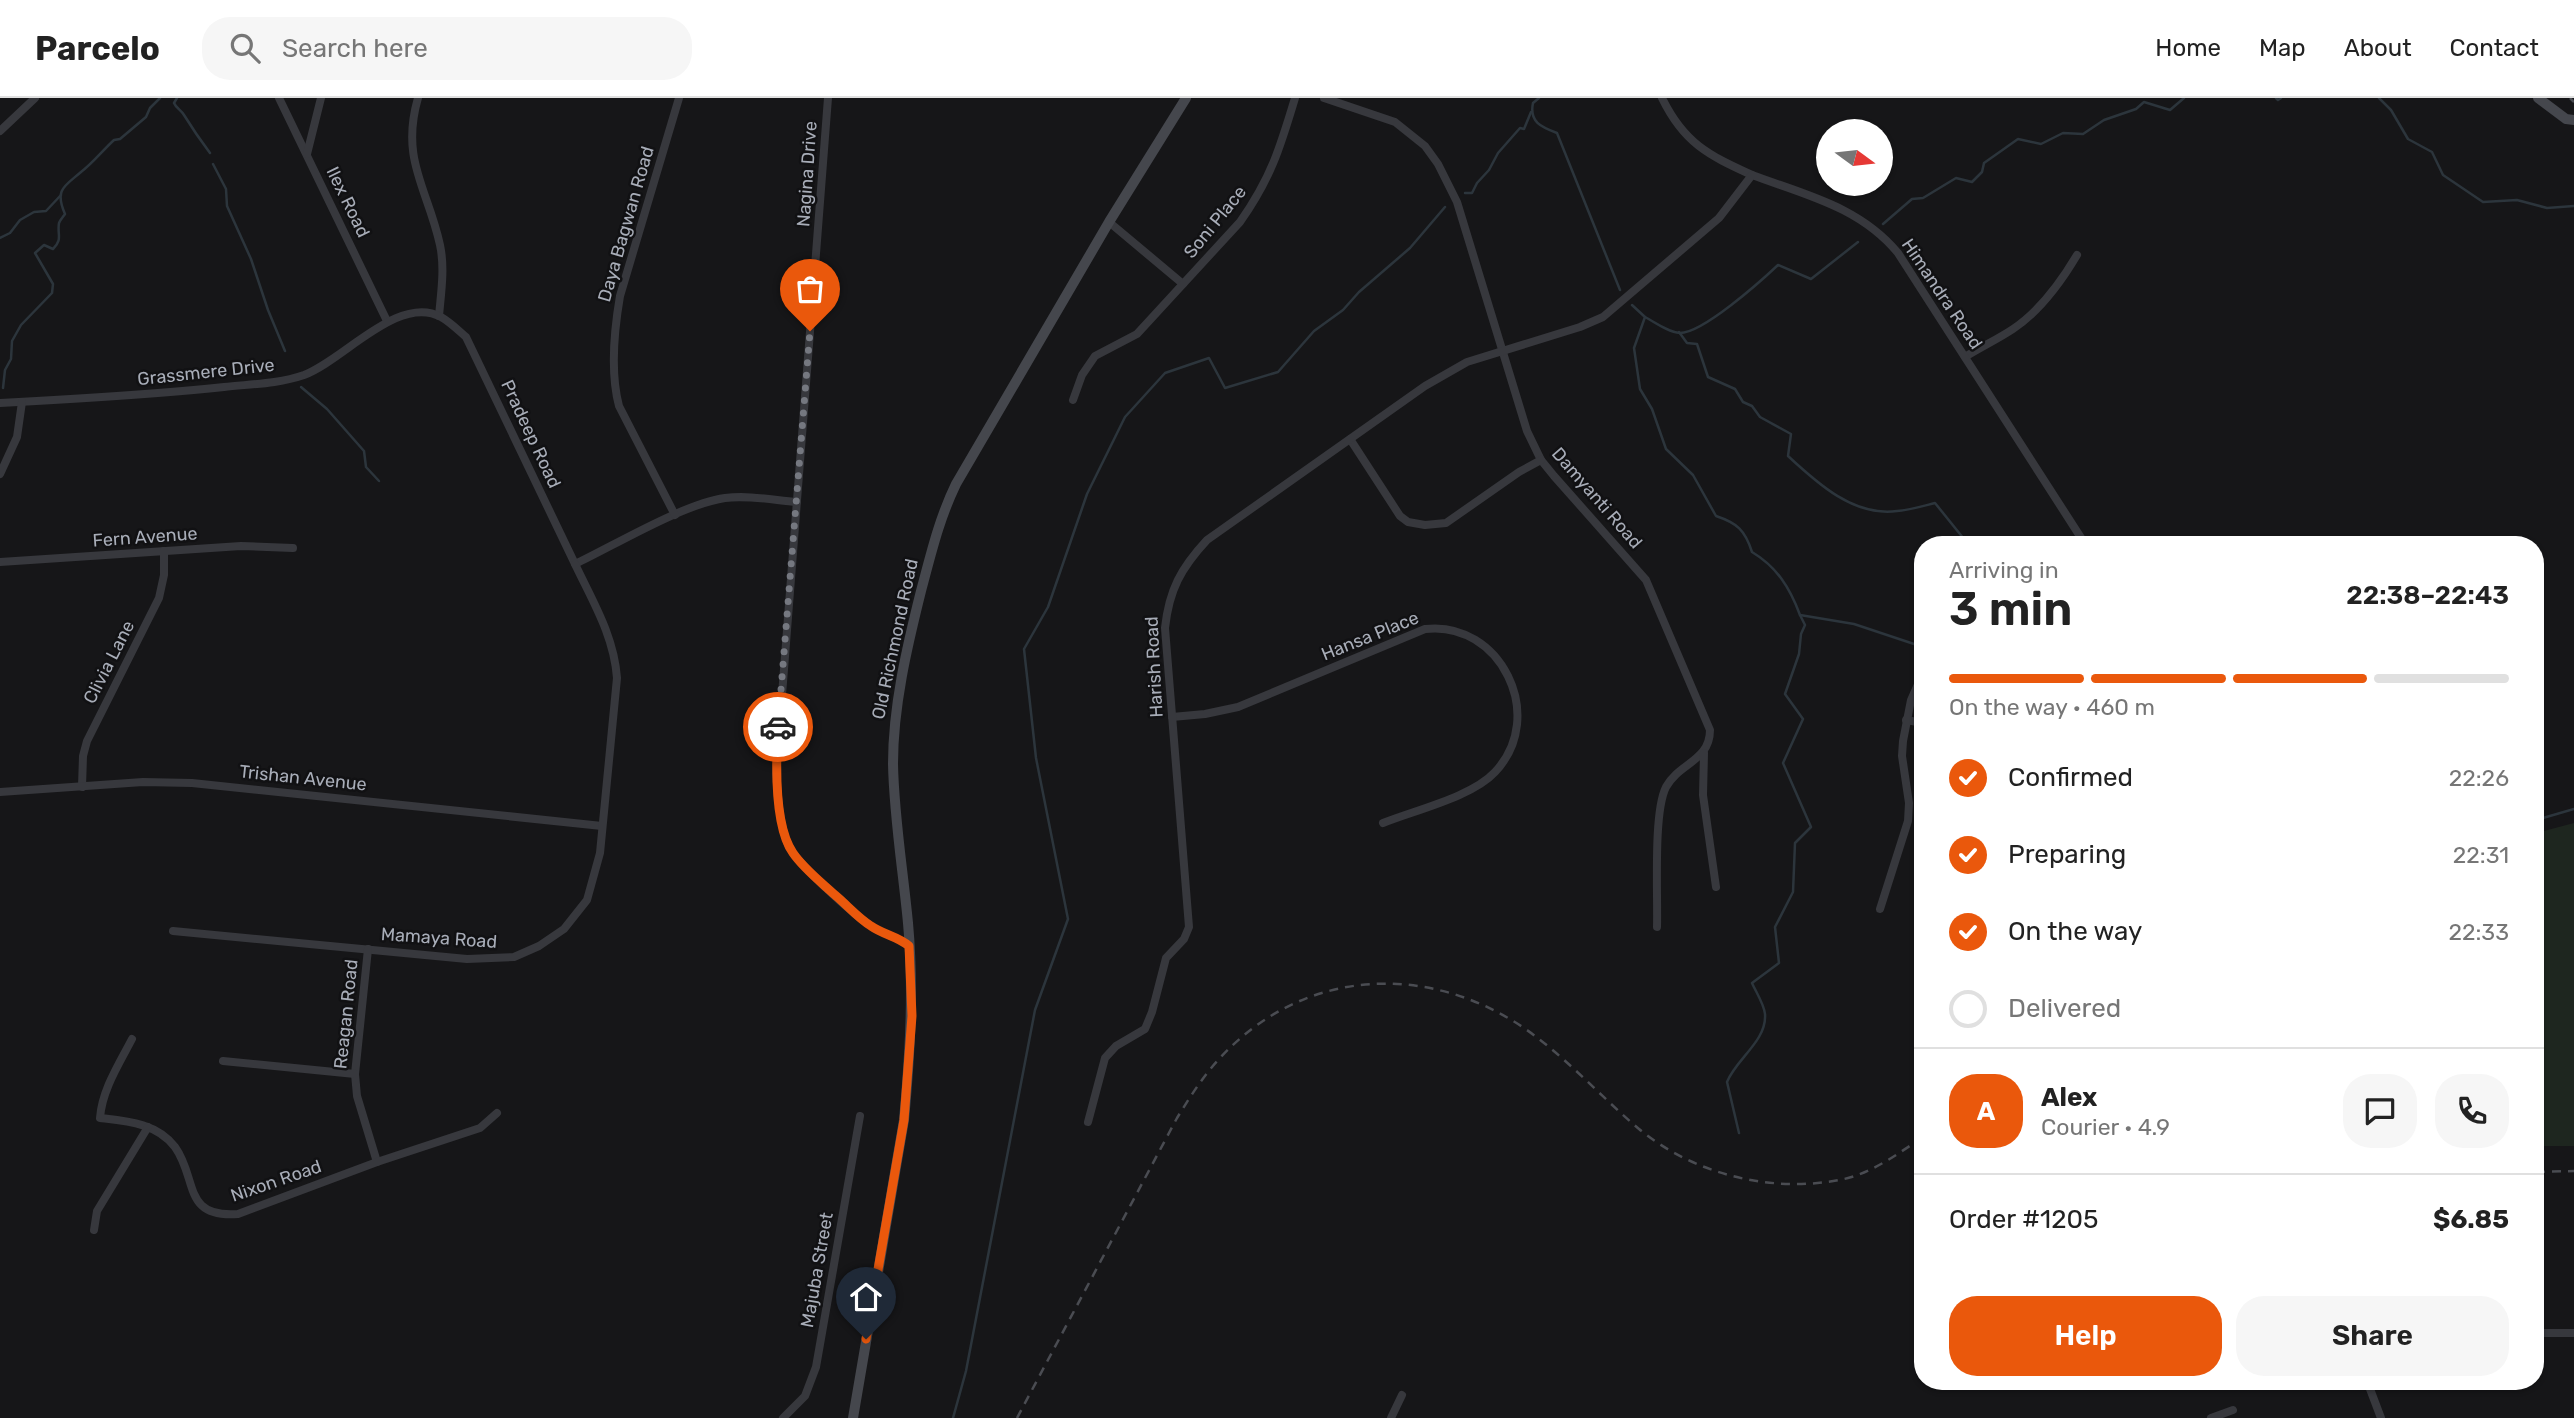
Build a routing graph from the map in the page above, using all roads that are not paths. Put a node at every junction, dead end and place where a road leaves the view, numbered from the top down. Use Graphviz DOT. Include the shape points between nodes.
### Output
graph roads {
  1 [pos="35,98"];
  2 [pos="279,98"];
  3 [pos="321,98"];
  4 [pos="418,98"];
  5 [pos="679,98"];
  6 [pos="828,98"];
  7 [pos="1186,98"];
  8 [pos="1295,98"];
  9 [pos="1324,98"];
  10 [pos="1662,98"];
  11 [pos="2538,98"];
  12 [pos="2574,120"];
  13 [pos="0,131"];
  14 [pos="307,154"];
  15 [pos="1752,175"];
  16 [pos="1109,222"];
  17 [pos="2077,254"];
  18 [pos="1183,284"];
  19 [pos="439,316"];
  20 [pos="387,321"];
  21 [pos="1503,350"];
  22 [pos="1965,356"];
  23 [pos="1073,400"];
  24 [pos="22,402"];
  25 [pos="0,403"];
  26 [pos="1350,439"];
  27 [pos="1541,460"];
  28 [pos="0,474"];
  29 [pos="796,502"];
  30 [pos="675,515"];
  31 [pos="2080,536"];
  32 [pos="293,548"];
  33 [pos="164,551"];
  34 [pos="0,562"];
  35 [pos="575,564"];
  36 [pos="1914,692"];
  37 [pos="1172,716"];
  38 [pos="1906,720"];
  39 [pos="1914,721"];
  40 [pos="1704,753"];
  41 [pos="82,787"];
  42 [pos="0,792"];
  43 [pos="1383,823"];
  44 [pos="602,826"];
  45 [pos="1716,887"];
  46 [pos="1880,909"];
  47 [pos="1657,927"];
  48 [pos="173,931"];
  49 [pos="909,946"];
  50 [pos="368,949"];
  51 [pos="132,1039"];
  52 [pos="223,1061"];
  53 [pos="355,1074"];
  54 [pos="497,1113"];
  55 [pos="860,1116"];
  56 [pos="1088,1122"];
  57 [pos="148,1127"];
  58 [pos="377,1162"];
  59 [pos="94,1230"];
  60 [pos="2544,1333"];
  61 [pos="2574,1333"];
  62 [pos="2370,1390"];
  63 [pos="1402,1395"];
  64 [pos="2233,1410"];
  65 [pos="856,1416"];
  66 [pos="783,1418"];
  67 [pos="1391,1418"];
  68 [pos="2211,1418"];
  69 [pos="2381,1418"];
  1 -- 13 [label="street"];
  2 -- 14 [label="street, Ilex Road"];
  3 -- 14 [label="street"];
  4 -- 19 [label="street" via="412,147 440,245"];
  5 -- 30 [label="street, Daya Bagwan Road" via="620,296 615,371 620,406"];
  6 -- 29 [label="street, Nagina Drive"];
  7 -- 16 [label="street, Old Richmond Road"];
  8 -- 18 [label="street, Soni Place" via="1277,161 1255,201"];
  9 -- 21 [label="street, Damyanti Road" via="1395,121 1425,146 1438,164 1457,202"];
  10 -- 15 [label="street, Himandra Road" via="1695,145"];
  11 -- 12 [label="street"];
  14 -- 20 [label="street, Ilex Road"];
  15 -- 21 [label="street" via="1718,218 1603,317"];
  15 -- 22 [label="street, Himandra Road" via="1847,211 1885,237"];
  16 -- 18 [label="street"];
  16 -- 49 [label="street, Old Richmond Road" via="956,484 932,547 895,723 895,815"];
  17 -- 22 [label="street" via="2034,312"];
  18 -- 23 [label="street, Soni Place" via="1136,334 1095,356"];
  19 -- 20 [label="street, Grassmere Drive" via="411,313"];
  19 -- 35 [label="street, Pradeep Road" via="466,337 477,355"];
  20 -- 24 [label="street, Grassmere Drive" via="330,362 284,380"];
  21 -- 26 [label="street, Harish Road" via="1467,362"];
  21 -- 27 [label="street, Damyanti Road" via="1527,431"];
  22 -- 31 [label="street, Himandra Road"];
  24 -- 25 [label="street, Grassmere Drive"];
  24 -- 28 [label="street" via="17,437"];
  26 -- 27 [label="street" via="1401,516 1425,525 1446,523"];
  26 -- 37 [label="street, Harish Road" via="1207,540 1179,577 1165,628"];
  27 -- 40 [label="street, Damyanti Road" via="1646,580 1710,730"];
  29 -- 30 [label="street" via="724,498"];
  29 -- 49 [label="street, Nagina Drive" via="776,773 787,843 807,869 871,926"];
  30 -- 35 [label="street"];
  32 -- 33 [label="street, Fern Avenue"];
  33 -- 34 [label="street, Fern Avenue"];
  33 -- 41 [label="street, Clivia Lane" via="159,598 87,741"];
  35 -- 44 [label="street, Mamaya Road" via="615,656 616,701"];
  36 -- 38 [label="street"];
  37 -- 43 [label="street, Hansa Place" via="1238,707 1425,629 1469,636 1491,651 1513,686 1518,715 1512,745 1496,771 1474,787"];
  37 -- 56 [label="street, Harish Road" via="1189,928 1166,958 1145,1029 1116,1045 1105,1058"];
  38 -- 39 [label="street"];
  38 -- 46 [label="street" via="1902,756 1909,813"];
  40 -- 45 [label="street, Damyanti Road" via="1703,795"];
  40 -- 47 [label="street" via="1675,776 1661,801"];
  41 -- 42 [label="street, Trishan Avenue"];
  41 -- 44 [label="street, Trishan Avenue" via="192,783"];
  44 -- 50 [label="street, Mamaya Road" via="587,900 564,929 540,946 499,959"];
  48 -- 50 [label="street, Mamaya Road"];
  49 -- 65 [label="street, Old Richmond Road" via="912,1016 904,1120"];
  50 -- 53 [label="street, Reagan Road"];
  51 -- 57 [label="street, Nixon Road" via="101,1104 100,1118"];
  52 -- 53 [label="street"];
  53 -- 58 [label="street, Reagan Road"];
  54 -- 58 [label="street, Nixon Road" via="480,1128"];
  55 -- 66 [label="street, Majuba Street" via="816,1367 805,1396"];
  57 -- 58 [label="street, Nixon Road" via="175,1147 195,1198 203,1207 223,1215 238,1214"];
  57 -- 59 [label="street" via="97,1211"];
  60 -- 61 [label="street"];
  62 -- 69 [label="street"];
  63 -- 67 [label="street"];
  64 -- 68 [label="street"];
}
